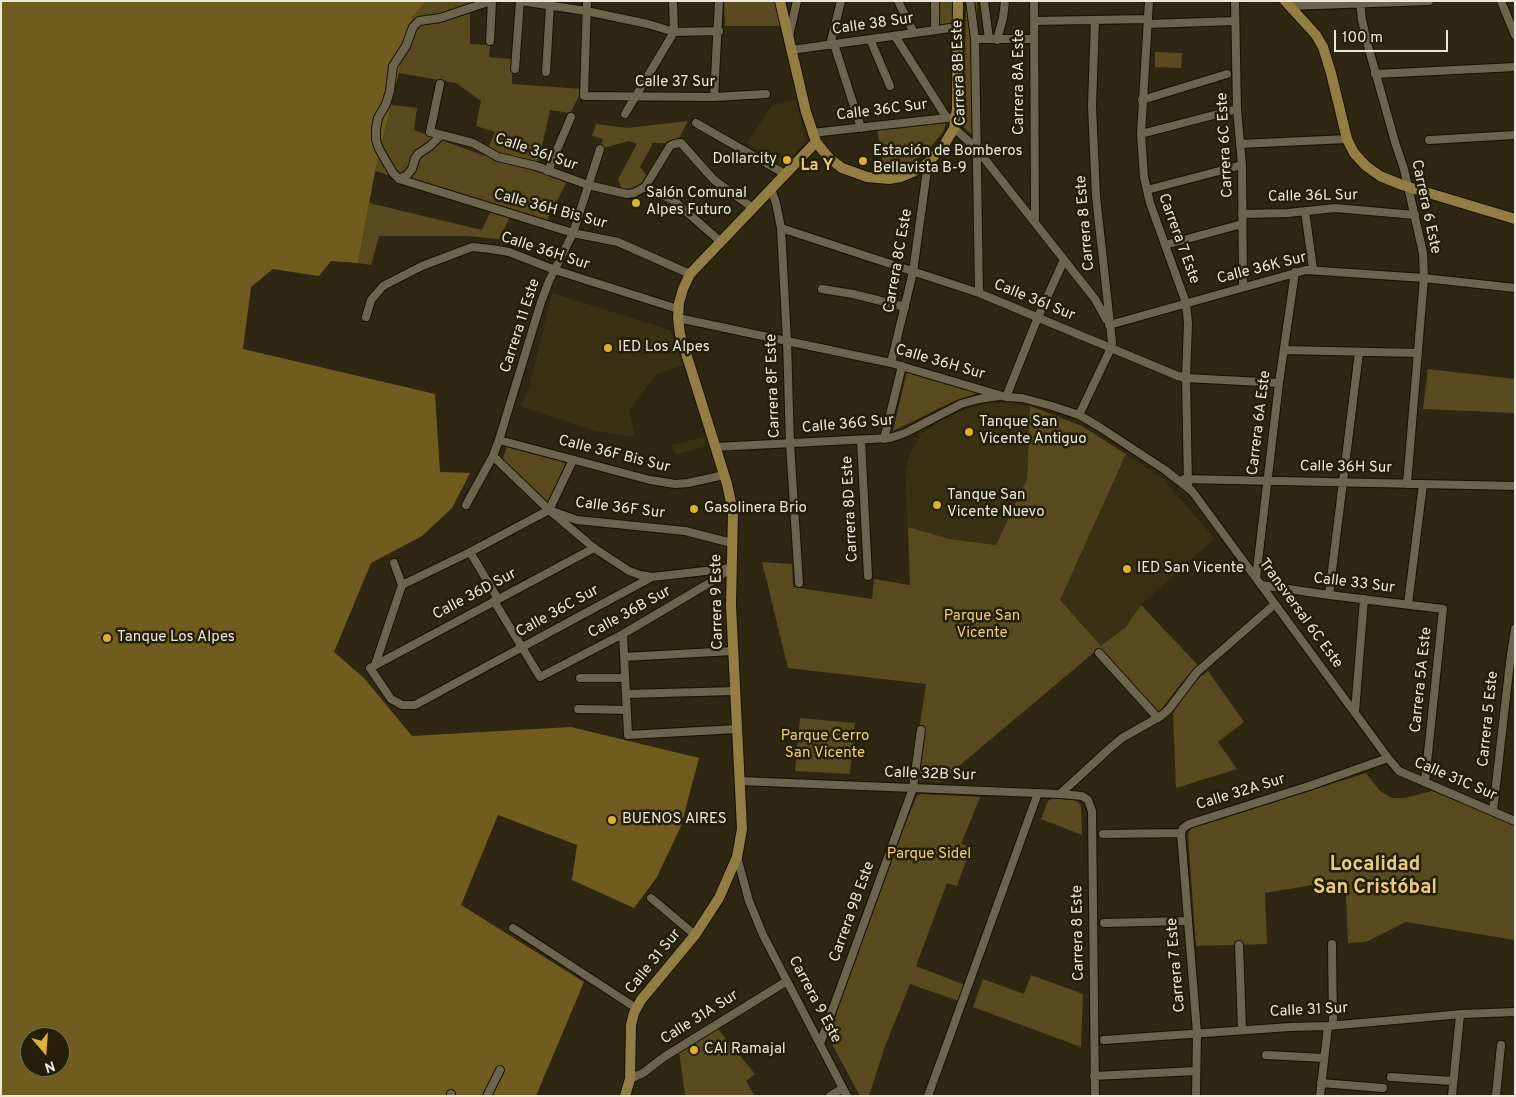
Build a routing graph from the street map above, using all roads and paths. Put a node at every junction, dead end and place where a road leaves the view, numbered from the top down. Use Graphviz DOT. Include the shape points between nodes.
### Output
graph roads {
  1 [pos="492,1"];
  2 [pos="521,1"];
  3 [pos="587,1"];
  4 [pos="673,1"];
  5 [pos="720,1"];
  6 [pos="780,1"];
  7 [pos="797,1"];
  8 [pos="841,1"];
  9 [pos="898,1"];
  10 [pos="936,1"];
  11 [pos="958,1"];
  12 [pos="970,1"];
  13 [pos="984,1"];
  14 [pos="1004,1"];
  15 [pos="1034,1"];
  16 [pos="1149,1"];
  17 [pos="1234,1"];
  18 [pos="1429,1"];
  19 [pos="1501,1"];
  20 [pos="1360,3"];
  21 [pos="1287,4"];
  22 [pos="550,6"];
  23 [pos="586,11"];
  24 [pos="1095,20"];
  25 [pos="1034,21"];
  26 [pos="1148,21"];
  27 [pos="1235,21"];
  28 [pos="958,27"];
  29 [pos="935,30"];
  30 [pos="719,31"];
  31 [pos="674,32"];
  32 [pos="914,33"];
  33 [pos="1515,35"];
  34 [pos="895,36"];
  35 [pos="788,38"];
  36 [pos="870,39"];
  37 [pos="975,39"];
  38 [pos="993,39"];
  39 [pos="1034,39"];
  40 [pos="490,41"];
  41 [pos="832,45"];
  42 [pos="791,50"];
  43 [pos="1515,67"];
  44 [pos="515,69"];
  45 [pos="546,72"];
  46 [pos="1227,74"];
  47 [pos="1375,74"];
  48 [pos="440,84"];
  49 [pos="890,86"];
  50 [pos="766,94"];
  51 [pos="635,97"];
  52 [pos="714,97"];
  53 [pos="1142,100"];
  54 [pos="1237,109"];
  55 [pos="624,114"];
  56 [pos="571,117"];
  57 [pos="951,117"];
  58 [pos="696,123"];
  59 [pos="860,128"];
  60 [pos="954,128"];
  61 [pos="1141,134"];
  62 [pos="1515,134"];
  63 [pos="441,135"];
  64 [pos="814,138"];
  65 [pos="1429,140"];
  66 [pos="1349,143"];
  67 [pos="1240,144"];
  68 [pos="976,148"];
  69 [pos="600,149"];
  70 [pos="928,163"];
  71 [pos="1242,165"];
  72 [pos="548,171"];
  73 [pos="785,174"];
  74 [pos="399,180"];
  75 [pos="588,185"];
  76 [pos="645,187"];
  77 [pos="1408,187"];
  78 [pos="771,189"];
  79 [pos="1147,190"];
  80 [pos="753,208"];
  81 [pos="1304,211"];
  82 [pos="1242,214"];
  83 [pos="1415,215"];
  84 [pos="1515,219"];
  85 [pos="1035,222"];
  86 [pos="1242,224"];
  87 [pos="781,228"];
  88 [pos="573,233"];
  89 [pos="721,242"];
  90 [pos="1165,245"];
  91 [pos="1064,260"];
  92 [pos="1313,269"];
  93 [pos="555,270"];
  94 [pos="913,272"];
  95 [pos="1295,272"];
  96 [pos="690,274"];
  97 [pos="1424,278"];
  98 [pos="1243,287"];
  99 [pos="1515,288"];
  100 [pos="822,289"];
  101 [pos="979,293"];
  102 [pos="1186,302"];
  103 [pos="905,307"];
  104 [pos="678,313"];
  105 [pos="366,317"];
  106 [pos="1038,318"];
  107 [pos="1109,325"];
  108 [pos="787,341"];
  109 [pos="1112,348"];
  110 [pos="1284,350"];
  111 [pos="1359,352"];
  112 [pos="1418,353"];
  113 [pos="892,363"];
  114 [pos="902,366"];
  115 [pos="1186,378"];
  116 [pos="1279,383"];
  117 [pos="1006,397"];
  118 [pos="1079,415"];
  119 [pos="884,439"];
  120 [pos="499,440"];
  121 [pos="861,440"];
  122 [pos="790,444"];
  123 [pos="715,447"];
  124 [pos="493,456"];
  125 [pos="573,460"];
  126 [pos="724,475"];
  127 [pos="1266,480"];
  128 [pos="1343,482"];
  129 [pos="1188,483"];
  130 [pos="1407,484"];
  131 [pos="1423,484"];
  132 [pos="1515,486"];
  133 [pos="466,505"];
  134 [pos="549,510"];
  135 [pos="732,543"];
  136 [pos="594,548"];
  137 [pos="470,552"];
  138 [pos="394,563"];
  139 [pos="732,568"];
  140 [pos="868,576"];
  141 [pos="652,577"];
  142 [pos="1259,582"];
  143 [pos="799,583"];
  144 [pos="402,585"];
  145 [pos="1329,595"];
  146 [pos="1364,599"];
  147 [pos="496,600"];
  148 [pos="1275,604"];
  149 [pos="1408,604"];
  150 [pos="1443,610"];
  151 [pos="1515,629"];
  152 [pos="623,634"];
  153 [pos="522,647"];
  154 [pos="733,651"];
  155 [pos="1099,653"];
  156 [pos="624,657"];
  157 [pos="1512,662"];
  158 [pos="373,666"];
  159 [pos="580,678"];
  160 [pos="625,678"];
  161 [pos="735,690"];
  162 [pos="626,694"];
  163 [pos="578,709"];
  164 [pos="627,710"];
  165 [pos="1355,712"];
  166 [pos="1158,718"];
  167 [pos="737,729"];
  168 [pos="920,730"];
  169 [pos="1388,758"];
  170 [pos="740,782"];
  171 [pos="1425,782"];
  172 [pos="913,788"];
  173 [pos="1038,793"];
  174 [pos="1060,794"];
  175 [pos="1493,811"];
  176 [pos="1515,820"];
  177 [pos="1181,833"];
  178 [pos="1103,834"];
  179 [pos="737,857"];
  180 [pos="651,898"];
  181 [pos="1187,921"];
  182 [pos="1104,923"];
  183 [pos="513,928"];
  184 [pos="695,935"];
  185 [pos="1239,944"];
  186 [pos="1332,944"];
  187 [pos="787,981"];
  188 [pos="636,1008"];
  189 [pos="1515,1012"];
  190 [pos="1460,1015"];
  191 [pos="1330,1026"];
  192 [pos="1242,1030"];
  193 [pos="1196,1033"];
  194 [pos="1104,1040"];
  195 [pos="820,1044"];
  196 [pos="1501,1045"];
  197 [pos="1266,1055"];
  198 [pos="1324,1058"];
  199 [pos="500,1070"];
  200 [pos="1196,1071"];
  201 [pos="1094,1076"];
  202 [pos="1391,1077"];
  203 [pos="630,1079"];
  204 [pos="1453,1081"];
  205 [pos="1321,1082"];
  206 [pos="1383,1088"];
  207 [pos="845,1092"];
  208 [pos="487,1096"];
  209 [pos="625,1096"];
  210 [pos="830,1096"];
  211 [pos="928,1096"];
  212 [pos="1095,1096"];
  213 [pos="1196,1096"];
  214 [pos="1320,1096"];
  215 [pos="1452,1096"];
  216 [pos="1496,1096"];
  1 -- 40 [label="street"];
  1 -- 74 [label="street" via="440,18 419,21 413,26 406,46 393,66 390,91 376,129 379,149"];
  2 -- 22 [label="street"];
  2 -- 44 [label="street"];
  3 -- 23 [label="street"];
  4 -- 31 [label="street"];
  5 -- 30 [label="street"];
  6 -- 35 [label="main road"];
  7 -- 35 [label="street"];
  8 -- 41 [label="street"];
  9 -- 32 [label="street"];
  10 -- 29 [label="street"];
  11 -- 28 [label="main road"];
  12 -- 37 [label="street, Carrera 8B Este"];
  13 -- 38 [label="street"];
  14 -- 38 [label="street" via="1003,18"];
  15 -- 25 [label="street, Carrera 8A Este"];
  16 -- 26 [label="street, Carrera 7 Este"];
  17 -- 27 [label="street, Carrera 6C Este"];
  18 -- 20 [label="street"];
  19 -- 33 [label="street"];
  20 -- 21 [label="street"];
  20 -- 47 [label="street, Carrera 6 Este"];
  21 -- 66 [label="main road" via="1323,47"];
  22 -- 23 [label="street"];
  22 -- 45 [label="street"];
  23 -- 31 [label="street"];
  23 -- 51 [label="street, Calle 37 Sur" via="584,96"];
  24 -- 25 [label="street"];
  24 -- 26 [label="street"];
  24 -- 107 [label="street, Carrera 8 Este" via="1092,106 1096,196"];
  25 -- 39 [label="street, Carrera 8A Este"];
  26 -- 27 [label="street"];
  26 -- 53 [label="street, Carrera 7 Este"];
  27 -- 54 [label="street, Carrera 6C Este"];
  28 -- 29 [label="street, Calle 38 Sur"];
  28 -- 57 [label="main road"];
  29 -- 32 [label="street, Calle 38 Sur"];
  30 -- 31 [label="street"];
  30 -- 52 [label="street"];
  31 -- 51 [label="street"];
  32 -- 34 [label="street, Calle 38 Sur"];
  34 -- 36 [label="street, Calle 38 Sur"];
  34 -- 57 [label="street"];
  35 -- 42 [label="main road"];
  36 -- 41 [label="street, Calle 38 Sur"];
  36 -- 49 [label="street"];
  37 -- 38 [label="street"];
  37 -- 68 [label="street, Carrera 8B Este"];
  38 -- 39 [label="street"];
  39 -- 85 [label="street, Carrera 8A Este"];
  41 -- 42 [label="street, Calle 38 Sur"];
  41 -- 59 [label="street"];
  42 -- 64 [label="main road"];
  43 -- 47 [label="street"];
  46 -- 53 [label="street"];
  47 -- 77 [label="street, Carrera 6 Este"];
  48 -- 63 [label="street, Calle 36I Sur" via="430,132"];
  50 -- 52 [label="street, Calle 37 Sur"];
  51 -- 52 [label="street, Calle 37 Sur"];
  51 -- 55 [label="street"];
  53 -- 61 [label="street, Carrera 7 Este"];
  54 -- 61 [label="street"];
  54 -- 67 [label="street, Carrera 6C Este"];
  56 -- 72 [label="street"];
  57 -- 59 [label="street, Calle 36C Sur"];
  57 -- 60 [label="main road"];
  58 -- 73 [label="street"];
  59 -- 64 [label="street, Calle 36C Sur"];
  60 -- 68 [label="street"];
  60 -- 70 [label="main road"];
  61 -- 79 [label="street, Carrera 7 Este"];
  62 -- 65 [label="street"];
  63 -- 72 [label="street, Calle 36I Sur" via="473,143 498,157"];
  63 -- 74 [label="street" via="418,154 412,169"];
  64 -- 70 [label="main road" via="835,164 867,177 901,177"];
  64 -- 73 [label="main road, Carrera 9 Este"];
  66 -- 67 [label="street"];
  66 -- 77 [label="main road" via="1374,172"];
  67 -- 71 [label="street, Carrera 6C Este"];
  68 -- 85 [label="street"];
  68 -- 101 [label="street, Carrera 8B Este"];
  69 -- 75 [label="street, Carrera 11 Este"];
  70 -- 94 [label="street, Carrera 8C Este"];
  71 -- 79 [label="street"];
  71 -- 82 [label="street, Carrera 6C Este"];
  72 -- 75 [label="street, Calle 36I Sur"];
  73 -- 78 [label="main road, Carrera 9 Este"];
  74 -- 88 [label="street, Calle 36H Bis Sur"];
  75 -- 76 [label="street, Calle 36I Sur" via="623,194"];
  75 -- 88 [label="street, Carrera 11 Este"];
  76 -- 80 [label="street" via="670,146 681,143 714,180"];
  76 -- 89 [label="street" via="673,200"];
  77 -- 83 [label="street, Carrera 6 Este"];
  77 -- 84 [label="main road"];
  78 -- 80 [label="main road, Carrera 9 Este"];
  78 -- 87 [label="street, Carrera 8F Este"];
  79 -- 90 [label="street, Carrera 7 Este"];
  80 -- 89 [label="main road, Carrera 9 Este"];
  81 -- 82 [label="street, Calle 36L Sur"];
  81 -- 83 [label="street, Calle 36L Sur" via="1334,208"];
  81 -- 92 [label="street"];
  82 -- 86 [label="street, Carrera 6C Este"];
  83 -- 97 [label="street, Carrera 6 Este" via="1423,253"];
  85 -- 91 [label="street"];
  86 -- 90 [label="street"];
  86 -- 98 [label="street, Carrera 6C Este"];
  87 -- 94 [label="street, Calle 36I Sur"];
  87 -- 108 [label="street, Carrera 8F Este"];
  88 -- 93 [label="street, Carrera 11 Este"];
  88 -- 96 [label="street, Calle 36H Bis Sur" via="618,242"];
  89 -- 96 [label="main road, Carrera 9 Este"];
  90 -- 102 [label="street, Carrera 7 Este"];
  91 -- 106 [label="street"];
  91 -- 107 [label="street" via="1095,299"];
  92 -- 95 [label="street, Calle 36K Sur"];
  92 -- 97 [label="street, Calle 36K Sur"];
  93 -- 104 [label="street, Calle 36H Sur"];
  93 -- 105 [label="street, Calle 36H Sur" via="509,252 472,247 422,266 383,286 371,300"];
  93 -- 120 [label="street, Carrera 11 Este" via="541,302"];
  94 -- 101 [label="street, Calle 36I Sur"];
  94 -- 103 [label="street, Carrera 8C Este"];
  95 -- 98 [label="street, Calle 36K Sur"];
  95 -- 110 [label="street, Carrera 6A Este"];
  96 -- 104 [label="main road, Carrera 9 Este"];
  97 -- 99 [label="street, Calle 36K Sur"];
  97 -- 112 [label="street, Carrera 6 Este"];
  98 -- 102 [label="street, Calle 36K Sur"];
  100 -- 103 [label="street"];
  101 -- 106 [label="street, Calle 36I Sur"];
  102 -- 107 [label="street, Calle 36K Sur"];
  102 -- 115 [label="street, Carrera 7 Este"];
  103 -- 113 [label="street, Carrera 8C Este"];
  104 -- 108 [label="street, Calle 36H Sur"];
  104 -- 123 [label="main road, Carrera 9 Este" via="680,334"];
  106 -- 109 [label="street, Calle 36I Sur"];
  106 -- 117 [label="street"];
  107 -- 109 [label="street, Carrera 8 Este"];
  108 -- 113 [label="street, Calle 36H Sur"];
  108 -- 122 [label="street, Carrera 8F Este"];
  109 -- 115 [label="street, Calle 36I Sur"];
  109 -- 118 [label="street"];
  110 -- 111 [label="street"];
  110 -- 116 [label="street, Carrera 6A Este"];
  111 -- 112 [label="street"];
  111 -- 128 [label="street"];
  112 -- 130 [label="street, Carrera 6 Este"];
  113 -- 114 [label="street, Calle 36H Sur"];
  114 -- 117 [label="street, Calle 36H Sur"];
  114 -- 119 [label="street"];
  115 -- 116 [label="street, Calle 36I Sur"];
  115 -- 129 [label="street, Carrera 7 Este"];
  116 -- 127 [label="street, Carrera 6A Este"];
  117 -- 118 [label="street, Calle 36H Sur" via="1038,402"];
  117 -- 119 [label="street, Calle 36G Sur" via="988,397 961,404 905,433"];
  118 -- 129 [label="street, Calle 36H Sur"];
  119 -- 121 [label="street, Calle 36G Sur"];
  120 -- 124 [label="street, Carrera 11 Este"];
  120 -- 125 [label="street, Calle 36F Bis Sur"];
  121 -- 122 [label="street, Calle 36G Sur"];
  121 -- 140 [label="street, Carrera 8D Este"];
  122 -- 123 [label="street, Calle 36G Sur"];
  122 -- 143 [label="street, Carrera 8F Este"];
  123 -- 126 [label="main road, Carrera 9 Este"];
  124 -- 133 [label="street, Carrera 11 Este"];
  124 -- 134 [label="street"];
  125 -- 126 [label="street, Calle 36F Bis Sur" via="634,477 675,484"];
  125 -- 134 [label="street"];
  126 -- 135 [label="main road, Carrera 9 Este" via="733,512"];
  127 -- 128 [label="street, Calle 36H Sur"];
  127 -- 129 [label="street, Calle 36H Sur"];
  127 -- 142 [label="street, Carrera 6A Este"];
  128 -- 130 [label="street, Calle 36H Sur"];
  128 -- 145 [label="street"];
  129 -- 142 [label="street, Transversal 6C Este"];
  130 -- 131 [label="street, Calle 36H Sur"];
  131 -- 132 [label="street, Calle 36H Sur"];
  131 -- 149 [label="street"];
  134 -- 135 [label="street, Calle 36F Sur" via="577,520 685,531"];
  134 -- 136 [label="street"];
  134 -- 137 [label="street"];
  135 -- 139 [label="main road, Carrera 9 Este"];
  136 -- 141 [label="street" via="629,570"];
  136 -- 147 [label="street, Calle 36D Sur"];
  137 -- 144 [label="street"];
  137 -- 147 [label="street"];
  138 -- 144 [label="street"];
  139 -- 141 [label="street, Calle 36C Sur"];
  139 -- 152 [label="street, Calle 36B Sur"];
  139 -- 154 [label="main road, Carrera 9 Este"];
  141 -- 153 [label="street, Calle 36C Sur"];
  142 -- 145 [label="street, Calle 33 Sur"];
  142 -- 148 [label="street, Transversal 6C Este"];
  144 -- 158 [label="street"];
  145 -- 146 [label="street, Calle 33 Sur"];
  146 -- 149 [label="street, Calle 33 Sur"];
  146 -- 165 [label="street"];
  147 -- 153 [label="street"];
  147 -- 158 [label="street, Calle 36D Sur"];
  148 -- 165 [label="street, Transversal 6C Este"];
  148 -- 166 [label="street" via="1197,672"];
  149 -- 150 [label="street, Calle 33 Sur"];
  150 -- 171 [label="street, Carrera 5A Este"];
  151 -- 157 [label="street, Carrera 5 Este"];
  152 -- 153 [label="street, Calle 36B Sur" via="540,677"];
  152 -- 156 [label="street"];
  153 -- 158 [label="street, Calle 36C Sur" via="419,704 407,706 391,699"];
  154 -- 156 [label="street"];
  154 -- 161 [label="main road, Carrera 9 Este"];
  155 -- 166 [label="street"];
  156 -- 160 [label="street"];
  157 -- 175 [label="street, Carrera 5 Este"];
  159 -- 160 [label="street"];
  160 -- 162 [label="street"];
  161 -- 162 [label="street"];
  161 -- 167 [label="main road, Carrera 9 Este"];
  162 -- 164 [label="street"];
  163 -- 164 [label="street"];
  164 -- 167 [label="street" via="628,735"];
  165 -- 169 [label="street, Transversal 6C Este"];
  166 -- 174 [label="street" via="1122,738"];
  167 -- 170 [label="main road, Carrera 9 Este"];
  168 -- 172 [label="street, Carrera 9B Este"];
  169 -- 171 [label="street, Calle 31C Sur" via="1399,771"];
  169 -- 177 [label="street, Calle 32A Sur" via="1189,824"];
  170 -- 172 [label="street, Calle 32B Sur"];
  170 -- 179 [label="main road, Carrera 9 Este" via="742,829"];
  171 -- 175 [label="street, Calle 31C Sur"];
  172 -- 173 [label="street, Calle 32B Sur"];
  172 -- 195 [label="street, Carrera 9B Este"];
  173 -- 174 [label="street, Calle 32B Sur"];
  173 -- 211 [label="street"];
  174 -- 201 [label="street, Carrera 8 Este" via="1086,798 1092,811"];
  175 -- 176 [label="street, Calle 31C Sur"];
  177 -- 178 [label="street"];
  177 -- 181 [label="street, Carrera 7 Este"];
  179 -- 184 [label="main road, Calle 31 Sur" via="719,898"];
  179 -- 187 [label="street, Carrera 9 Este" via="752,909"];
  180 -- 184 [label="street"];
  181 -- 182 [label="street"];
  181 -- 193 [label="street, Carrera 7 Este"];
  183 -- 188 [label="street"];
  184 -- 188 [label="main road, Calle 31 Sur"];
  185 -- 192 [label="street"];
  186 -- 191 [label="street"];
  187 -- 195 [label="street, Carrera 9 Este"];
  187 -- 203 [label="street, Calle 31A Sur"];
  188 -- 203 [label="main road, Calle 31 Sur" via="630,1025"];
  189 -- 190 [label="street, Calle 31 Sur"];
  190 -- 191 [label="street, Calle 31 Sur"];
  190 -- 204 [label="street"];
  191 -- 192 [label="street, Calle 31 Sur"];
  191 -- 198 [label="street"];
  192 -- 193 [label="street, Calle 31 Sur"];
  193 -- 194 [label="street, Calle 31 Sur"];
  193 -- 200 [label="street, Carrera 7 Este"];
  195 -- 207 [label="street, Carrera 9 Este"];
  196 -- 216 [label="street"];
  197 -- 198 [label="street"];
  198 -- 205 [label="street"];
  199 -- 208 [label="street"];
  200 -- 201 [label="street"];
  200 -- 213 [label="street, Carrera 7 Este"];
  201 -- 212 [label="street, Carrera 8 Este"];
  202 -- 204 [label="street"];
  203 -- 209 [label="main road, Calle 31 Sur"];
  204 -- 215 [label="street"];
  205 -- 206 [label="street"];
  205 -- 214 [label="street"];
  207 -- 210 [label="street"];
}
